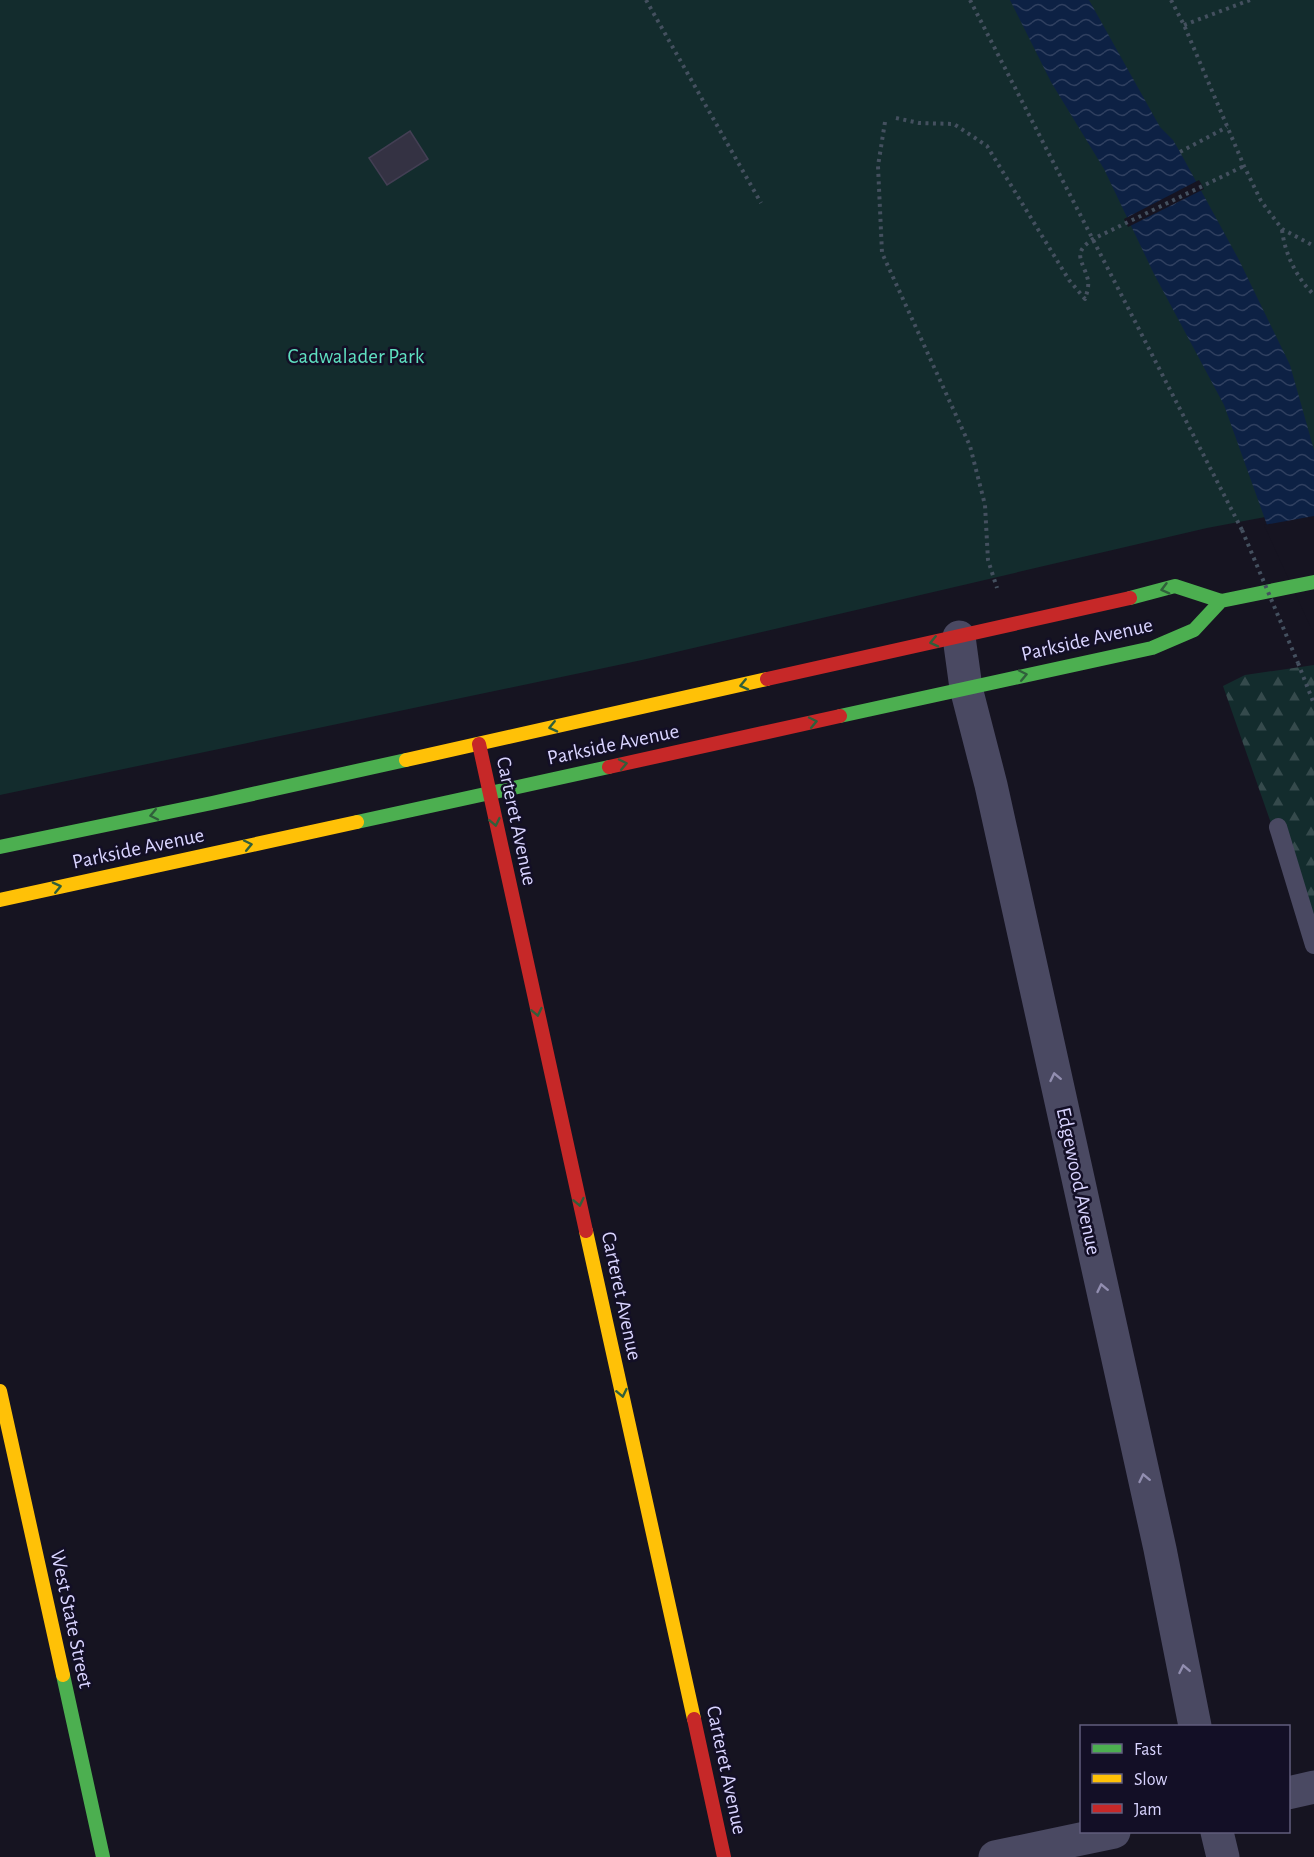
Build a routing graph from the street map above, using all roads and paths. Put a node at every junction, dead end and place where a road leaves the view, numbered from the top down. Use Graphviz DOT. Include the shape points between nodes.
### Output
graph roads {
  1 [pos="646,0"];
  2 [pos="970,0"];
  3 [pos="1171,0"];
  4 [pos="1250,0"];
  5 [pos="1184,25"];
  6 [pos="896,118"];
  7 [pos="885,122"];
  8 [pos="1227,127"];
  9 [pos="1180,152"];
  10 [pos="1244,166"];
  11 [pos="761,203"];
  12 [pos="1282,229"];
  13 [pos="1093,239"];
  14 [pos="1314,246"];
  15 [pos="1314,283"];
  16 [pos="1310,291"];
  17 [pos="1314,295"];
  18 [pos="1314,582"];
  19 [pos="997,588"];
  20 [pos="1221,601"];
  21 [pos="959,637"];
  22 [pos="966,688"];
  23 [pos="1314,704"];
  24 [pos="478,744"];
  25 [pos="489,793"];
  26 [pos="1278,827"];
  27 [pos="0,847"];
  28 [pos="0,900"];
  29 [pos="1314,945"];
  30 [pos="0,1391"];
  31 [pos="1195,1725"];
  32 [pos="1314,1787"];
  33 [pos="1290,1793"];
  34 [pos="1109,1833"];
  35 [pos="1216,1833"];
  36 [pos="103,1857"];
  37 [pos="724,1857"];
  38 [pos="995,1857"];
  39 [pos="1223,1857"];
  1 -- 11 [label="path"];
  2 -- 13 [label="path"];
  3 -- 5 [label="path"];
  4 -- 5 [label="path"];
  5 -- 8 [label="path"];
  6 -- 13 [label="path" via="954,124 987,146 1085,299 1089,283 1079,257 1082,247"];
  7 -- 19 [label="path" via="878,166 882,252 970,446 985,505 988,560"];
  8 -- 9 [label="path"];
  8 -- 10 [label="path"];
  10 -- 12 [label="path" via="1261,201"];
  10 -- 13 [label="path"];
  12 -- 14 [label="path"];
  12 -- 16 [label="path" via="1290,260"];
  13 -- 23 [label="path, bridge" via="1242,530"];
  15 -- 16 [label="path"];
  16 -- 17 [label="path"];
  18 -- 20 [label="main road, Parkside Avenue"];
  20 -- 21 [label="main road, Parkside Avenue, one-way" via="1175,586"];
  22 -- 20 [label="main road, Parkside Avenue, one-way" via="1152,648 1194,630"];
  21 -- 22 [label="street, Edgewood Avenue"];
  21 -- 24 [label="main road, Parkside Avenue, one-way"];
  25 -- 22 [label="main road, Parkside Avenue, one-way"];
  31 -- 22 [label="street, Edgewood Avenue, one-way" via="1147,1491 991,785"];
  24 -- 25 [label="main road, Carteret Avenue"];
  24 -- 27 [label="main road, Parkside Avenue, one-way"];
  28 -- 25 [label="main road, Parkside Avenue, one-way"];
  25 -- 37 [label="main road, Carteret Avenue, one-way"];
  26 -- 29 [label="lane"];
  30 -- 36 [label="main road, West State Street"];
  32 -- 33 [label="street"];
  34 -- 38 [label="street"];
  35 -- 39 [label="street"];
}
